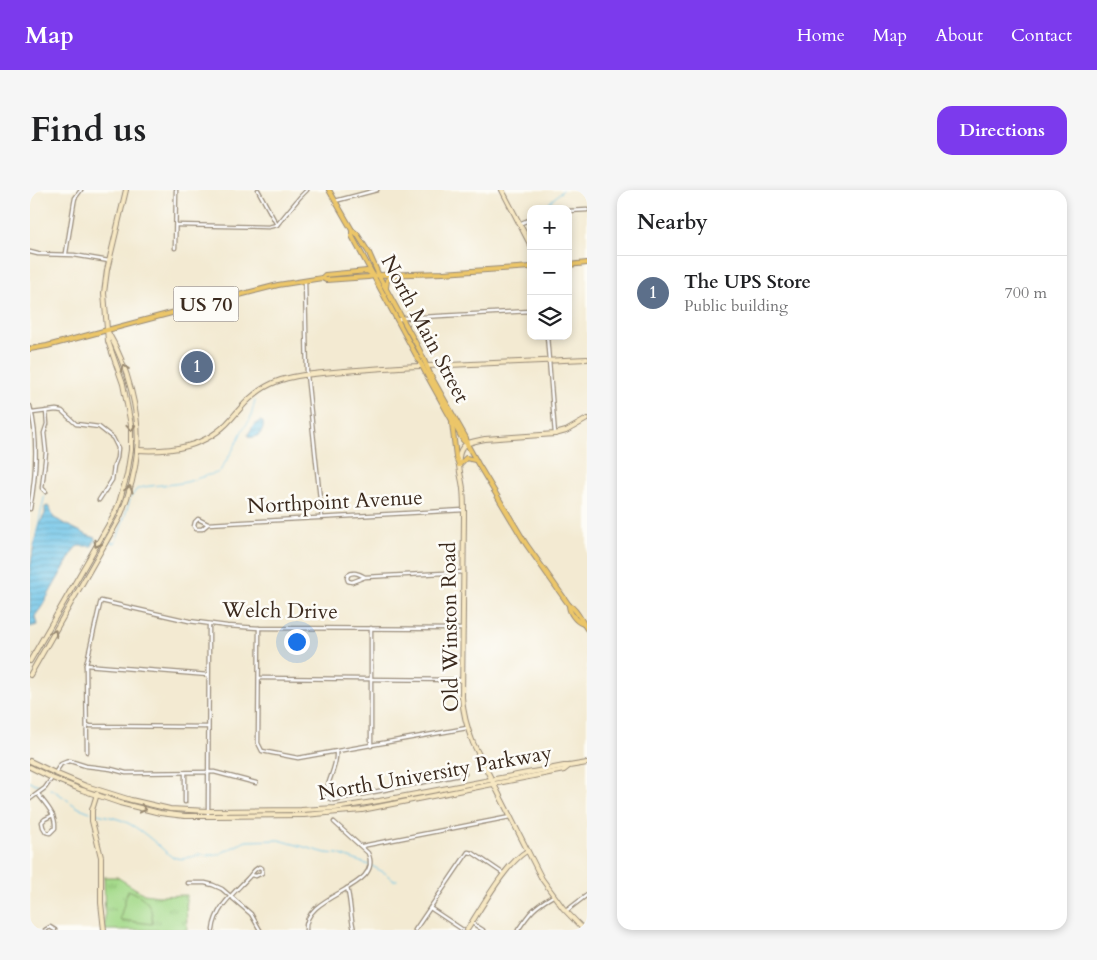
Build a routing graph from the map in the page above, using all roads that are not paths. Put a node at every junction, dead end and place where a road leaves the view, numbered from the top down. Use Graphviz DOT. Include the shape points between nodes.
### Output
graph roads {
  1 [pos="81,190"];
  2 [pos="126,190"];
  3 [pos="176,190"];
  4 [pos="258,190"];
  5 [pos="307,190"];
  6 [pos="329,190"];
  7 [pos="377,190"];
  8 [pos="502,190"];
  9 [pos="335,202"];
  10 [pos="587,210"];
  11 [pos="572,211"];
  12 [pos="527,221"];
  13 [pos="519,224"];
  14 [pos="176,225"];
  15 [pos="277,225"];
  16 [pos="352,230"];
  17 [pos="527,239"];
  18 [pos="175,248"];
  19 [pos="30,252"];
  20 [pos="66,254"];
  21 [pos="364,258"];
  22 [pos="109,261"];
  23 [pos="587,263"];
  24 [pos="572,265"];
  25 [pos="527,267"];
  26 [pos="349,273"];
  27 [pos="408,273"];
  28 [pos="376,275"];
  29 [pos="322,278"];
  30 [pos="305,280"];
  31 [pos="387,290"];
  32 [pos="527,311"];
  33 [pos="403,318"];
  34 [pos="397,320"];
  35 [pos="107,330"];
  36 [pos="547,340"];
  37 [pos="30,349"];
  38 [pos="587,359"];
  39 [pos="549,361"];
  40 [pos="425,366"];
  41 [pos="307,375"];
  42 [pos="30,406"];
  43 [pos="46,411"];
  44 [pos="32,412"];
  45 [pos="451,418"];
  46 [pos="587,419"];
  47 [pos="555,434"];
  48 [pos="467,444"];
  49 [pos="131,450"];
  50 [pos="138,450"];
  51 [pos="475,460"];
  52 [pos="459,465"];
  53 [pos="46,492"];
  54 [pos="99,500"];
  55 [pos="30,509"];
  56 [pos="464,510"];
  57 [pos="322,518"];
  58 [pos="208,524"];
  59 [pos="464,572"];
  60 [pos="365,576"];
  61 [pos="569,607"];
  62 [pos="581,622"];
  63 [pos="209,624"];
  64 [pos="258,628"];
  65 [pos="371,628"];
  66 [pos="463,629"];
  67 [pos="587,629"];
  68 [pos="30,662"];
  69 [pos="86,665"];
  70 [pos="30,675"];
  71 [pos="208,676"];
  72 [pos="258,678"];
  73 [pos="371,680"];
  74 [pos="462,680"];
  75 [pos="87,723"];
  76 [pos="208,727"];
  77 [pos="467,728"];
  78 [pos="371,746"];
  79 [pos="87,752"];
  80 [pos="336,752"];
  81 [pos="30,761"];
  82 [pos="585,763"];
  83 [pos="569,766"];
  84 [pos="30,767"];
  85 [pos="186,772"];
  86 [pos="208,772"];
  87 [pos="55,773"];
  88 [pos="465,774"];
  89 [pos="52,778"];
  90 [pos="491,779"];
  91 [pos="256,783"];
  92 [pos="493,784"];
  93 [pos="98,790"];
  94 [pos="38,794"];
  95 [pos="96,795"];
  96 [pos="30,799"];
  97 [pos="185,802"];
  98 [pos="208,811"];
  99 [pos="53,815"];
  100 [pos="208,816"];
  101 [pos="510,817"];
  102 [pos="334,822"];
  103 [pos="361,846"];
  104 [pos="527,851"];
  105 [pos="504,874"];
  106 [pos="251,875"];
  107 [pos="188,883"];
  108 [pos="348,888"];
  109 [pos="587,895"];
  110 [pos="553,896"];
  111 [pos="230,897"];
  112 [pos="430,908"];
  113 [pos="566,911"];
  114 [pos="472,923"];
  115 [pos="45,930"];
  116 [pos="55,930"];
  117 [pos="104,930"];
  118 [pos="214,930"];
  119 [pos="260,930"];
  120 [pos="306,930"];
  121 [pos="354,930"];
  122 [pos="415,930"];
  123 [pos="463,930"];
  124 [pos="467,930"];
  125 [pos="483,930"];
  126 [pos="518,930"];
  127 [pos="584,930"];
  1 -- 20 [label="street" via="75,198"];
  2 -- 22 [label="main road"];
  3 -- 14 [label="street"];
  4 -- 15 [label="street"];
  5 -- 15 [label="street"];
  6 -- 9 [label="main road, North Main Street"];
  7 -- 9 [label="street"];
  8 -- 13 [label="main road"];
  9 -- 16 [label="main road, North Main Street"];
  10 -- 11 [label="street"];
  12 -- 13 [label="street"];
  13 -- 17 [label="main road"];
  14 -- 15 [label="street"];
  14 -- 18 [label="street"];
  16 -- 21 [label="main road, North Main Street"];
  16 -- 28 [label="main road, North Main Street" via="369,253"];
  19 -- 20 [label="street"];
  20 -- 22 [label="street"];
  21 -- 26 [label="main road" via="361,270"];
  21 -- 28 [label="main road, North Main Street"];
  22 -- 35 [label="main road" via="104,293"];
  23 -- 24 [label="main road"];
  25 -- 27 [label="main road, US 70"];
  26 -- 28 [label="main road, US 70" via="367,271"];
  26 -- 29 [label="main road, US 70"];
  27 -- 28 [label="main road, US 70"];
  27 -- 31 [label="main road" via="389,278"];
  28 -- 29 [label="main road, US 70"];
  28 -- 31 [label="main road, North Main Street"];
  28 -- 34 [label="main road, North Main Street"];
  29 -- 30 [label="main road, US 70"];
  30 -- 35 [label="main road, US 70"];
  30 -- 41 [label="street"];
  31 -- 33 [label="main road, North Main Street"];
  32 -- 33 [label="street"];
  33 -- 34 [label="street"];
  33 -- 40 [label="main road, North Main Street"];
  34 -- 40 [label="main road, North Main Street"];
  35 -- 37 [label="main road, US 70"];
  35 -- 49 [label="main road, one-way" via="130,415"];
  50 -- 35 [label="main road, one-way" via="138,428 132,398 121,359"];
  36 -- 39 [label="street"];
  38 -- 39 [label="main road"];
  39 -- 40 [label="main road"];
  39 -- 47 [label="street"];
  40 -- 41 [label="main road"];
  40 -- 45 [label="main road, North Main Street"];
  40 -- 48 [label="main road, North Main Street"];
  41 -- 50 [label="main road" via="282,380 262,389 223,428 201,442 174,450"];
  41 -- 57 [label="street"];
  42 -- 44 [label="street"];
  43 -- 44 [label="street"];
  43 -- 53 [label="street" via="42,488"];
  43 -- 54 [label="street" via="62,411 76,424 99,428 115,442 118,451 112,480"];
  44 -- 55 [label="street" via="36,455"];
  45 -- 48 [label="main road, North Main Street"];
  45 -- 52 [label="main road"];
  46 -- 47 [label="main road"];
  47 -- 48 [label="main road" via="485,439"];
  48 -- 51 [label="main road, North Main Street"];
  48 -- 52 [label="main road" via="459,454"];
  49 -- 50 [label="main road"];
  49 -- 68 [label="main road, one-way" via="125,484 113,517"];
  70 -- 50 [label="main road, one-way" via="119,519 129,493"];
  51 -- 52 [label="main road" via="466,458"];
  51 -- 61 [label="main road, North Main Street"];
  52 -- 56 [label="main road, Old Winston Road"];
  56 -- 57 [label="street, Northpoint Avenue"];
  56 -- 59 [label="main road, Old Winston Road"];
  57 -- 58 [label="street, Northpoint Avenue"];
  58 -- 58 [label="street, Northpoint Avenue" via="200,529 194,525 198,519"];
  59 -- 60 [label="street"];
  59 -- 66 [label="main road, Old Winston Road"];
  60 -- 60 [label="street" via="352,582 347,578 352,573"];
  61 -- 62 [label="main road, North Main Street"];
  61 -- 62 [label="main road, North Main Street"];
  62 -- 67 [label="main road, North Main Street"];
  63 -- 64 [label="street, Welch Drive"];
  63 -- 69 [label="street, Welch Drive" via="104,601 100,604"];
  63 -- 71 [label="street"];
  64 -- 65 [label="street, Welch Drive"];
  64 -- 72 [label="street"];
  65 -- 66 [label="street, Welch Drive"];
  65 -- 73 [label="street"];
  66 -- 74 [label="main road, Old Winston Road"];
  69 -- 71 [label="street"];
  69 -- 75 [label="street"];
  71 -- 76 [label="street"];
  72 -- 73 [label="street"];
  72 -- 80 [label="street" via="259,746 262,751 298,758"];
  73 -- 74 [label="street"];
  73 -- 78 [label="street"];
  74 -- 77 [label="main road, Old Winston Road"];
  75 -- 76 [label="street" via="90,726"];
  75 -- 79 [label="street"];
  76 -- 86 [label="street"];
  77 -- 78 [label="street"];
  77 -- 90 [label="main road, Old Winston Road"];
  78 -- 80 [label="street"];
  80 -- 88 [label="street" via="336,765 326,795 333,800"];
  81 -- 87 [label="main road, North University Parkway"];
  82 -- 83 [label="main road"];
  83 -- 90 [label="main road, North University Parkway"];
  83 -- 92 [label="main road, North University Parkway" via="564,770"];
  84 -- 89 [label="main road, North University Parkway"];
  85 -- 86 [label="street"];
  85 -- 87 [label="street" via="126,773 70,761 61,764"];
  85 -- 97 [label="street"];
  86 -- 91 [label="street"];
  86 -- 98 [label="street"];
  87 -- 93 [label="main road, North University Parkway"];
  89 -- 94 [label="street"];
  89 -- 95 [label="main road, North University Parkway"];
  90 -- 92 [label="main road, Old Winston Road"];
  90 -- 98 [label="main road, North University Parkway" via="335,808"];
  92 -- 100 [label="main road, North University Parkway" via="338,813"];
  92 -- 101 [label="main road, Old Winston Road"];
  93 -- 95 [label="main road"];
  93 -- 98 [label="main road, North University Parkway" via="170,809"];
  94 -- 96 [label="street"];
  94 -- 99 [label="street"];
  95 -- 100 [label="main road, North University Parkway, one-way" via="160,812"];
  95 -- 117 [label="main road" via="92,821 101,857"];
  98 -- 100 [label="street"];
  99 -- 99 [label="street" via="55,828 46,832 42,822"];
  101 -- 103 [label="street"];
  101 -- 104 [label="main road, Old Winston Road"];
  102 -- 103 [label="street"];
  103 -- 108 [label="street" via="368,853 370,869"];
  104 -- 105 [label="main road"];
  104 -- 110 [label="main road, Old Winston Road"];
  105 -- 112 [label="street" via="468,852"];
  105 -- 114 [label="main road"];
  106 -- 106 [label="street" via="255,869 262,868 260,875"];
  106 -- 111 [label="street"];
  107 -- 111 [label="street" via="213,885"];
  108 -- 120 [label="street" via="311,912"];
  108 -- 121 [label="street"];
  109 -- 113 [label="street"];
  110 -- 113 [label="main road, Old Winston Road"];
  110 -- 126 [label="street" via="536,906"];
  111 -- 118 [label="street" via="217,915"];
  111 -- 119 [label="street" via="251,914"];
  112 -- 122 [label="street"];
  112 -- 123 [label="street"];
  113 -- 127 [label="main road, Old Winston Road"];
  114 -- 124 [label="main road"];
  114 -- 125 [label="street"];
  115 -- 116 [label="street" via="50,927"];
}
